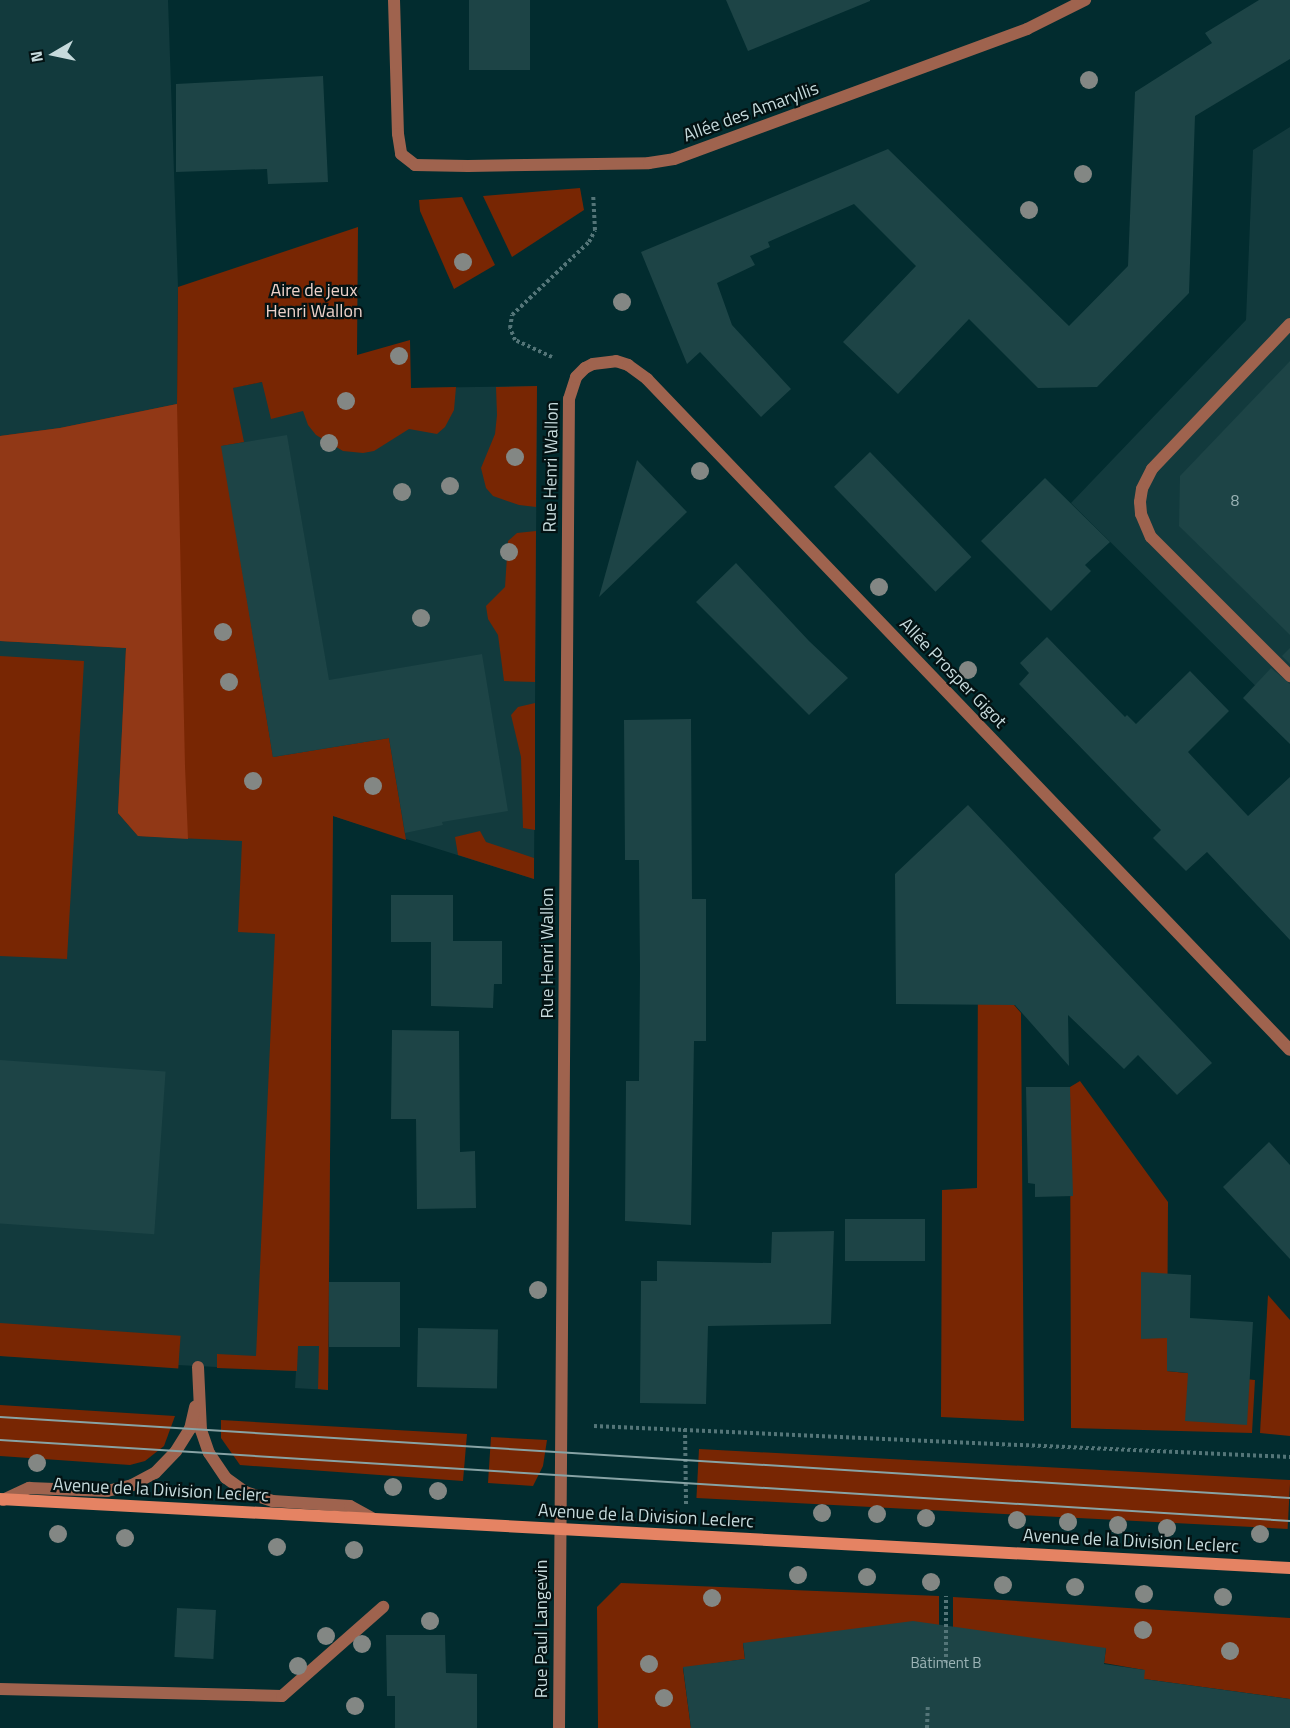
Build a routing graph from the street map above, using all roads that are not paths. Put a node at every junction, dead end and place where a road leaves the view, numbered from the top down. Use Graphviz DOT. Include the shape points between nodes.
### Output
graph roads {
  1 [pos="394,0"];
  2 [pos="1085,0"];
  3 [pos="1290,324"];
  4 [pos="576,377"];
  5 [pos="1290,676"];
  6 [pos="1290,1050"];
  7 [pos="198,1367"];
  8 [pos="197,1394"];
  9 [pos="2,1499"];
  10 [pos="373,1519"];
  11 [pos="560,1530"];
  12 [pos="1290,1568"];
  13 [pos="383,1607"];
  14 [pos="0,1689"];
  15 [pos="559,1728"];
  1 -- 2 [label="street, Allée des Amaryllis" via="401,154 411,163 468,166 649,163 674,159 1027,29"];
  3 -- 5 [label="street" via="1152,469 1140,502 1151,537"];
  4 -- 6 [label="street, Allée Prosper Gigot" via="593,364 616,361 646,379"];
  4 -- 11 [label="street, Rue Henri Wallon" via="569,399"];
  7 -- 8 [label="street"];
  8 -- 9 [label="street" via="190,1429 155,1473 132,1485 107,1491 29,1488"];
  8 -- 10 [label="street" via="201,1430 209,1453 226,1478 245,1492 273,1501 350,1506"];
  9 -- 10 [label="street, Avenue de la Division Leclerc"];
  10 -- 11 [label="street, Avenue de la Division Leclerc"];
  11 -- 12 [label="street, Avenue de la Division Leclerc"];
  11 -- 15 [label="street, Rue Paul Langevin"];
  13 -- 14 [label="street" via="282,1696"];
}
